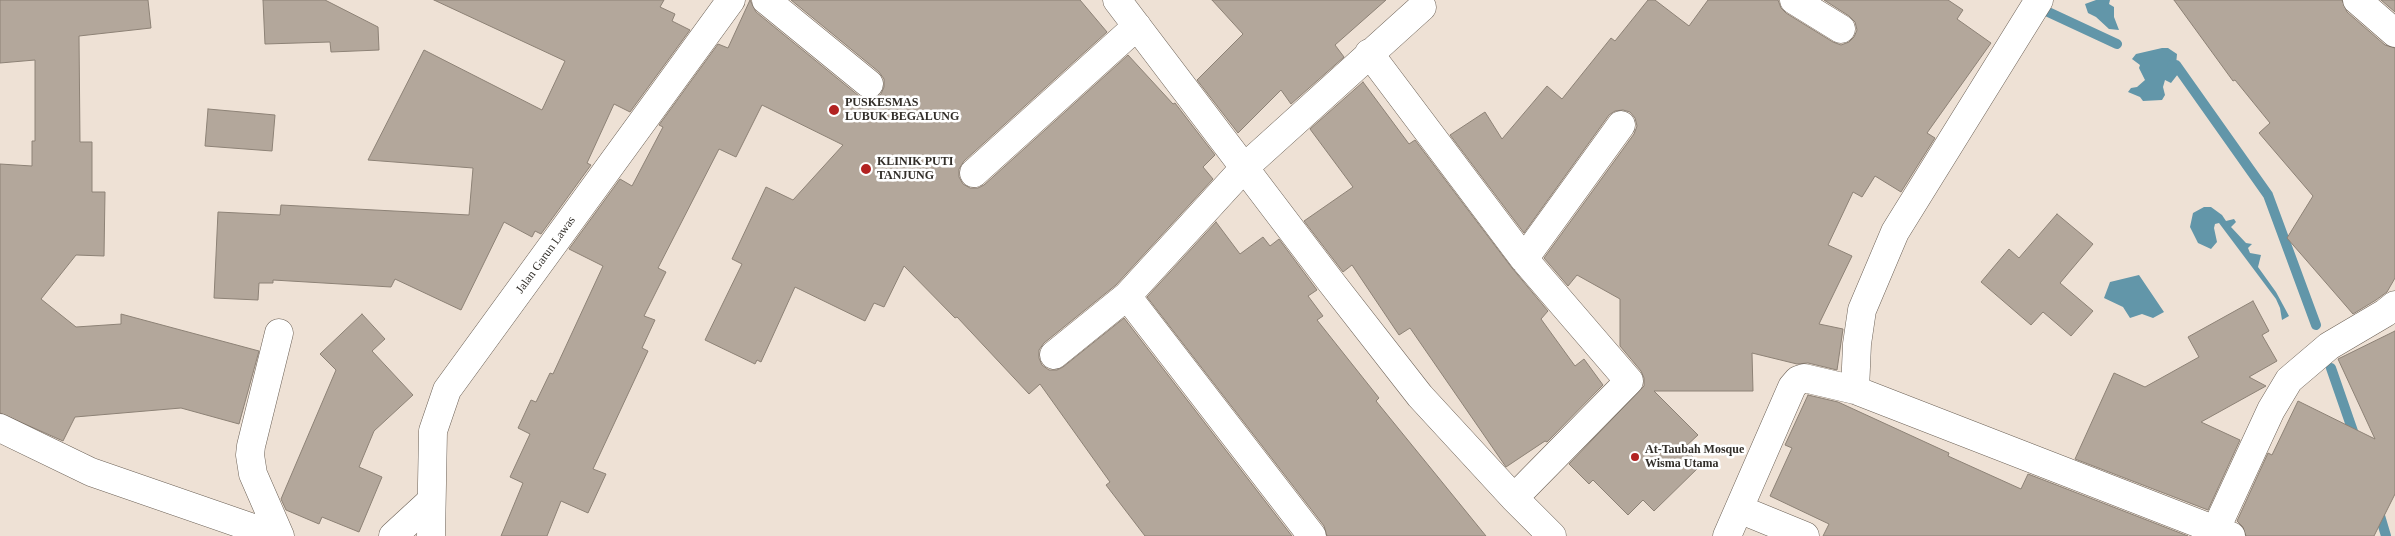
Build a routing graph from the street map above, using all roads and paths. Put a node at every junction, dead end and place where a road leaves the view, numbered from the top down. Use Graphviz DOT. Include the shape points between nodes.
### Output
graph roads {
  1 [pos="731,0"];
  2 [pos="766,0"];
  3 [pos="1117,0"];
  4 [pos="1794,0"];
  5 [pos="2039,0"];
  6 [pos="2357,0"];
  7 [pos="1422,7"];
  8 [pos="1137,26"];
  9 [pos="1841,29"];
  10 [pos="2395,33"];
  11 [pos="1369,53"];
  12 [pos="869,84"];
  13 [pos="1621,125"];
  14 [pos="1245,167"];
  15 [pos="974,172"];
  16 [pos="1524,259"];
  17 [pos="1127,296"];
  18 [pos="2395,305"];
  19 [pos="279,333"];
  20 [pos="1054,355"];
  21 [pos="1855,390"];
  22 [pos="0,428"];
  23 [pos="1514,498"];
  24 [pos="431,501"];
  25 [pos="1739,508"];
  26 [pos="2224,533"];
  27 [pos="276,536"];
  28 [pos="280,536"];
  29 [pos="393,536"];
  30 [pos="431,536"];
  31 [pos="1312,536"];
  32 [pos="1552,536"];
  33 [pos="1727,536"];
  34 [pos="1805,536"];
  1 -- 24 [label="street, Jalan Garun Lawas" via="447,390 433,431"];
  2 -- 12 [label="street"];
  3 -- 8 [label="street"];
  4 -- 9 [label="street"];
  5 -- 21 [label="street" via="1895,232 1862,310"];
  6 -- 10 [label="street"];
  7 -- 11 [label="street"];
  8 -- 14 [label="street"];
  8 -- 15 [label="street"];
  11 -- 14 [label="street"];
  11 -- 16 [label="street"];
  13 -- 16 [label="street"];
  14 -- 17 [label="street"];
  14 -- 23 [label="street" via="1420,396"];
  16 -- 23 [label="street" via="1629,381"];
  17 -- 20 [label="street"];
  17 -- 31 [label="street"];
  18 -- 26 [label="street" via="2329,346 2289,380 2271,410"];
  19 -- 28 [label="street" via="250,455 253,474"];
  21 -- 25 [label="street" via="1811,378 1794,383"];
  21 -- 26 [label="street"];
  22 -- 27 [label="street" via="91,472"];
  23 -- 32 [label="street"];
  24 -- 29 [label="street"];
  24 -- 30 [label="street, Jalan Garun Lawas"];
  25 -- 33 [label="street"];
  25 -- 34 [label="street"];
}
